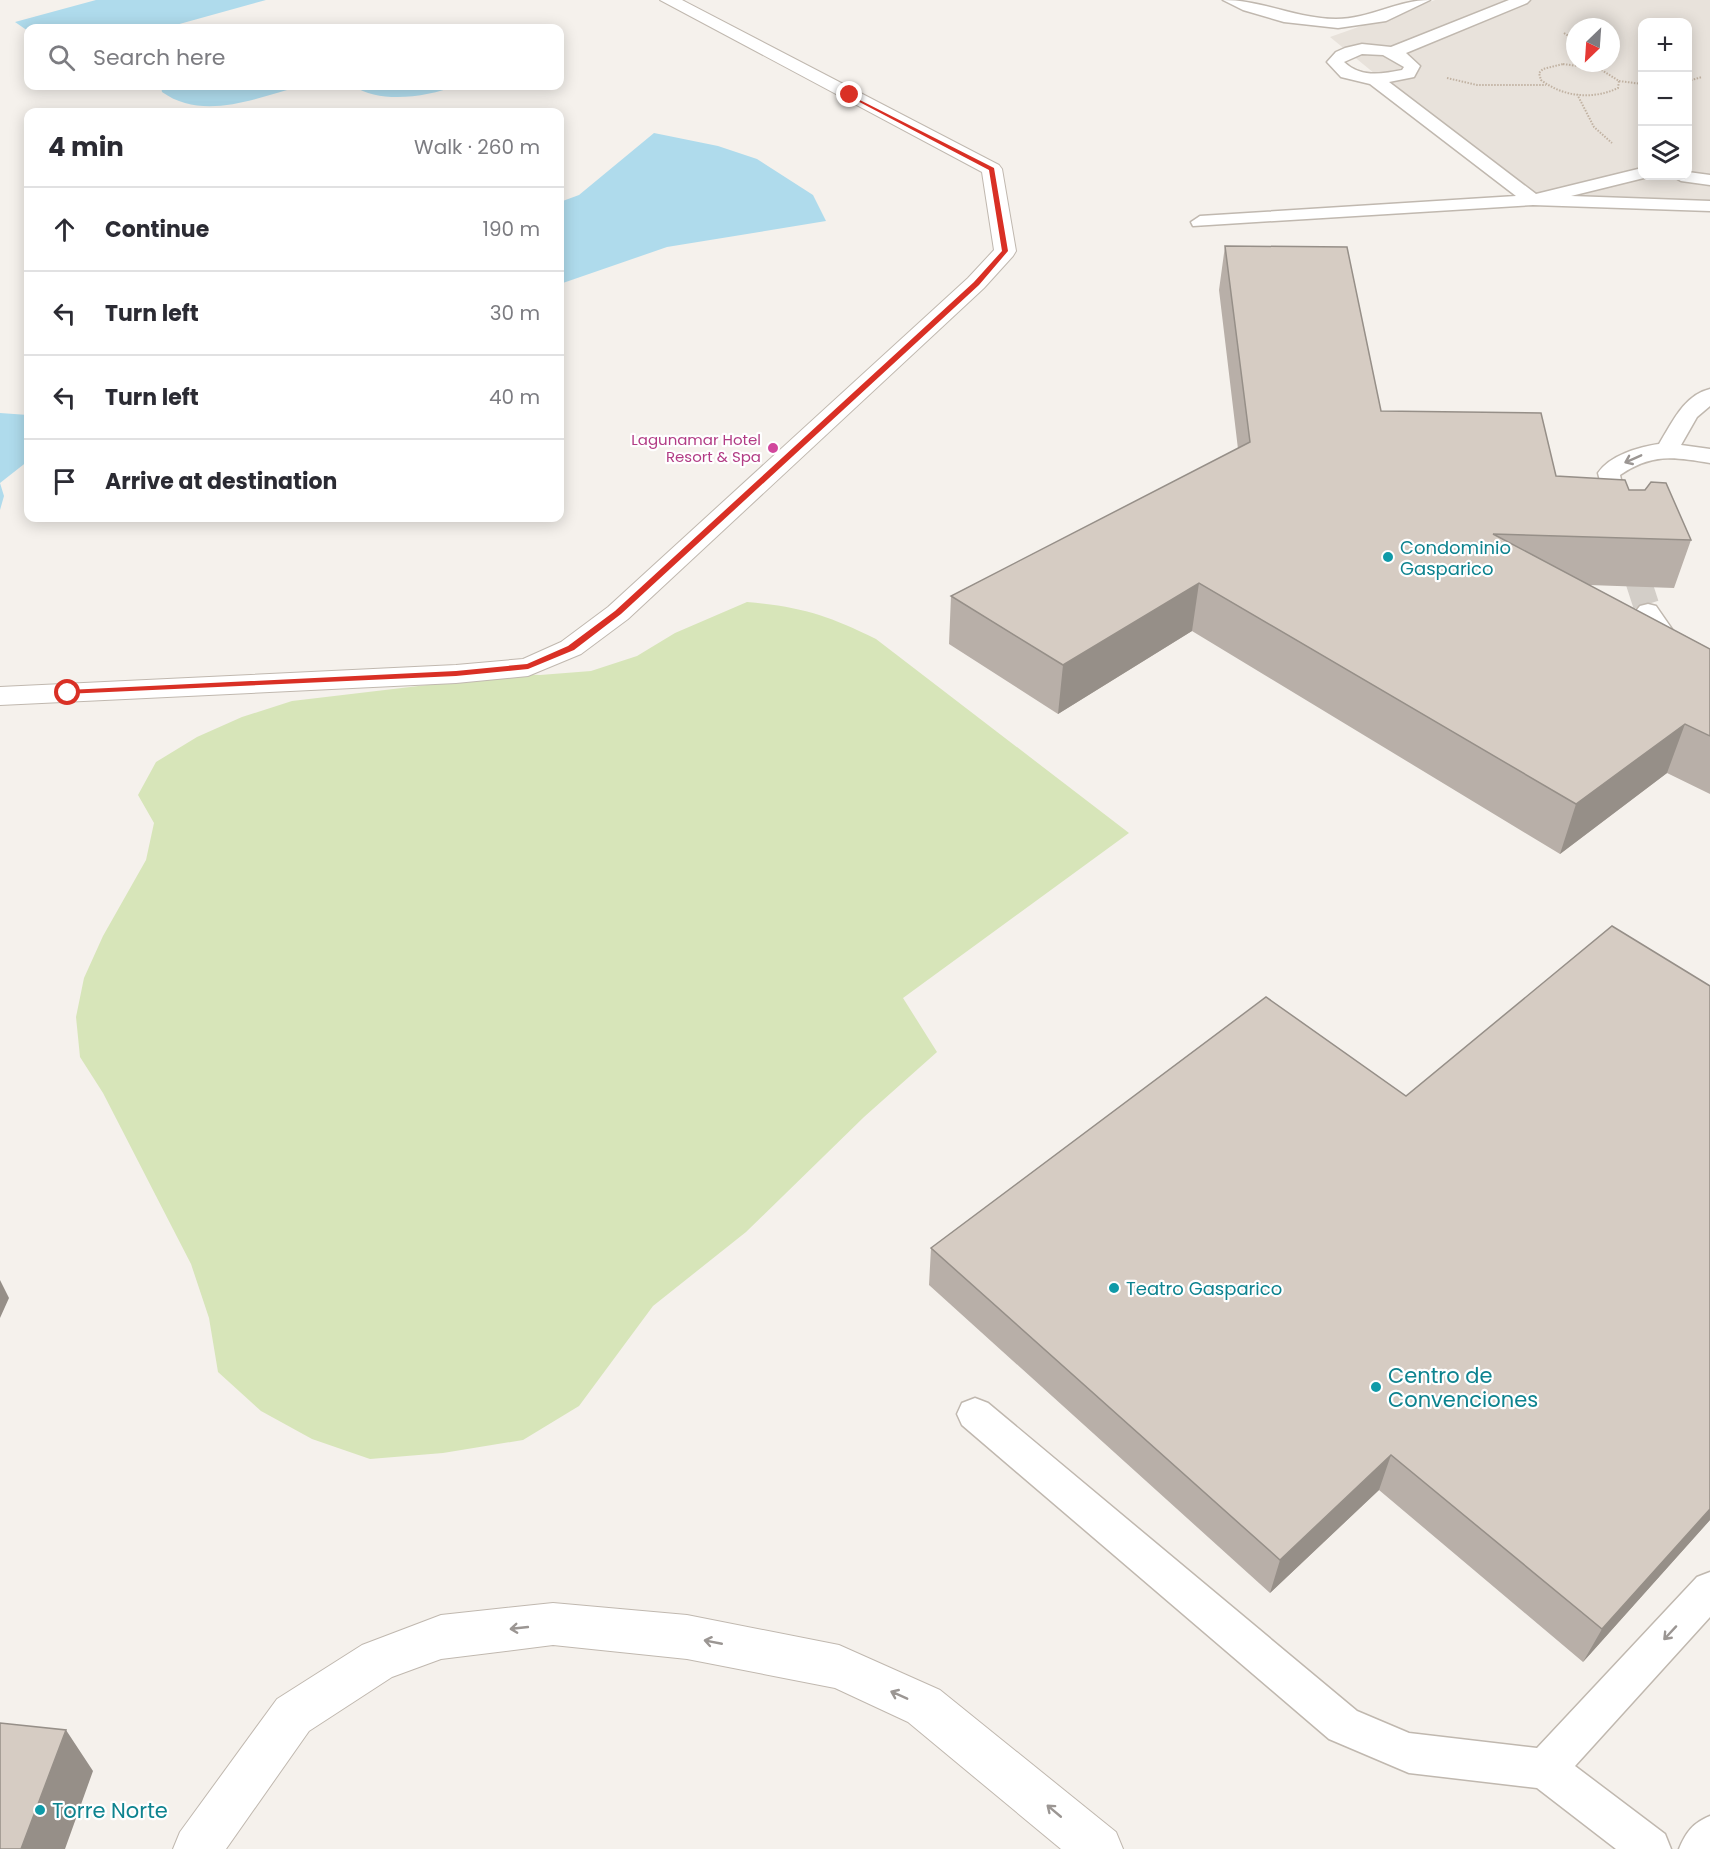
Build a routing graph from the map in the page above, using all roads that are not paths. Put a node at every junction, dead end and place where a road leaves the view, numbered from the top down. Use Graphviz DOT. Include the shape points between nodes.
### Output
graph roads {
  1 [pos="669,0"];
  2 [pos="1231,0"];
  3 [pos="1422,0"];
  4 [pos="1522,0"];
  5 [pos="1392,53"];
  6 [pos="1375,80"];
  7 [pos="1638,174"];
  8 [pos="1692,178"];
  9 [pos="1710,180"];
  10 [pos="1533,200"];
  11 [pos="1710,206"];
  12 [pos="1200,222"];
  13 [pos="1710,395"];
  14 [pos="1667,450"];
  15 [pos="1710,456"];
  16 [pos="1622,530"];
  17 [pos="1648,611"];
  18 [pos="1710,666"];
  19 [pos="0,696"];
  20 [pos="975,1414"];
  21 [pos="1710,1590"];
  22 [pos="1545,1769"];
  23 [pos="1710,1837"];
  24 [pos="197,1849"];
  25 [pos="1099,1849"];
  26 [pos="1650,1849"];
  27 [pos="1700,1849"];
  1 -- 19 [label="street" via="992,169 1005,251 976,283 618,613 571,648 528,667 456,674"];
  2 -- 3 [label="lane" via="1294,21 1327,24 1375,19"];
  4 -- 5 [label="lane"];
  5 -- 6 [label="lane" via="1406,59 1412,70 1400,78"];
  5 -- 6 [label="lane" via="1355,51 1339,56 1335,62 1347,74"];
  6 -- 10 [label="lane"];
  7 -- 10 [label="lane"];
  8 -- 9 [label="lane"];
  10 -- 11 [label="lane"];
  10 -- 12 [label="lane"];
  13 -- 14 [label="lane" via="1688,413"];
  14 -- 15 [label="lane"];
  14 -- 16 [label="lane, one-way" via="1631,456 1609,473"];
  17 -- 18 [label="lane" via="1665,637"];
  20 -- 22 [label="lane" via="1343,1725 1409,1753"];
  21 -- 22 [label="lane, one-way"];
  22 -- 26 [label="lane"];
  23 -- 27 [label="lane"];
  25 -- 24 [label="street, one-way" via="924,1706 839,1667 687,1637 553,1624 441,1636 378,1660 293,1714"];
}
